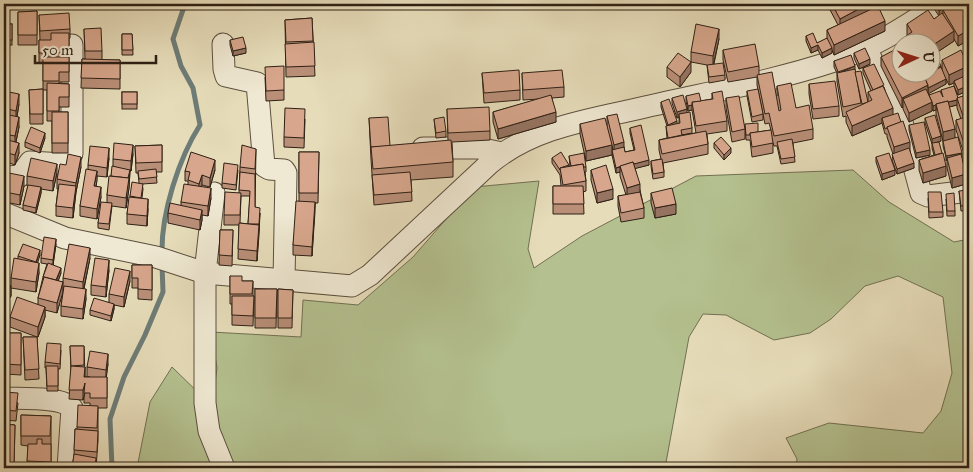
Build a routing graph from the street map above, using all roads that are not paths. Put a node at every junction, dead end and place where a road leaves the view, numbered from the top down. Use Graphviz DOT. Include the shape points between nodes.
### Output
graph roads {
  1 [pos="940,4"];
  2 [pos="223,44"];
  3 [pos="72,45"];
  4 [pos="866,48"];
  5 [pos="406,149"];
  6 [pos="502,152"];
  7 [pos="4,185"];
  8 [pos="969,191"];
  9 [pos="214,193"];
  10 [pos="4,213"];
  11 [pos="205,273"];
  12 [pos="284,281"];
  13 [pos="4,398"];
  14 [pos="68,468"];
  15 [pos="224,468"];
  1 -- 4 [label="street"];
  2 -- 12 [label="street" via="226,76 257,83 264,166 286,173"];
  3 -- 7 [label="street" via="72,154 63,164 28,163 20,176 8,177"];
  4 -- 6 [label="street" via="800,71 564,125"];
  4 -- 8 [label="street" via="902,122 921,193 928,196"];
  5 -- 6 [label="street" via="470,147"];
  6 -- 12 [label="street" via="361,282 352,286 334,286"];
  9 -- 11 [label="street"];
  10 -- 11 [label="street" via="65,238 156,257"];
  11 -- 12 [label="street"];
  11 -- 15 [label="street" via="206,417"];
  13 -- 14 [label="street" via="58,400 72,408"];
}
